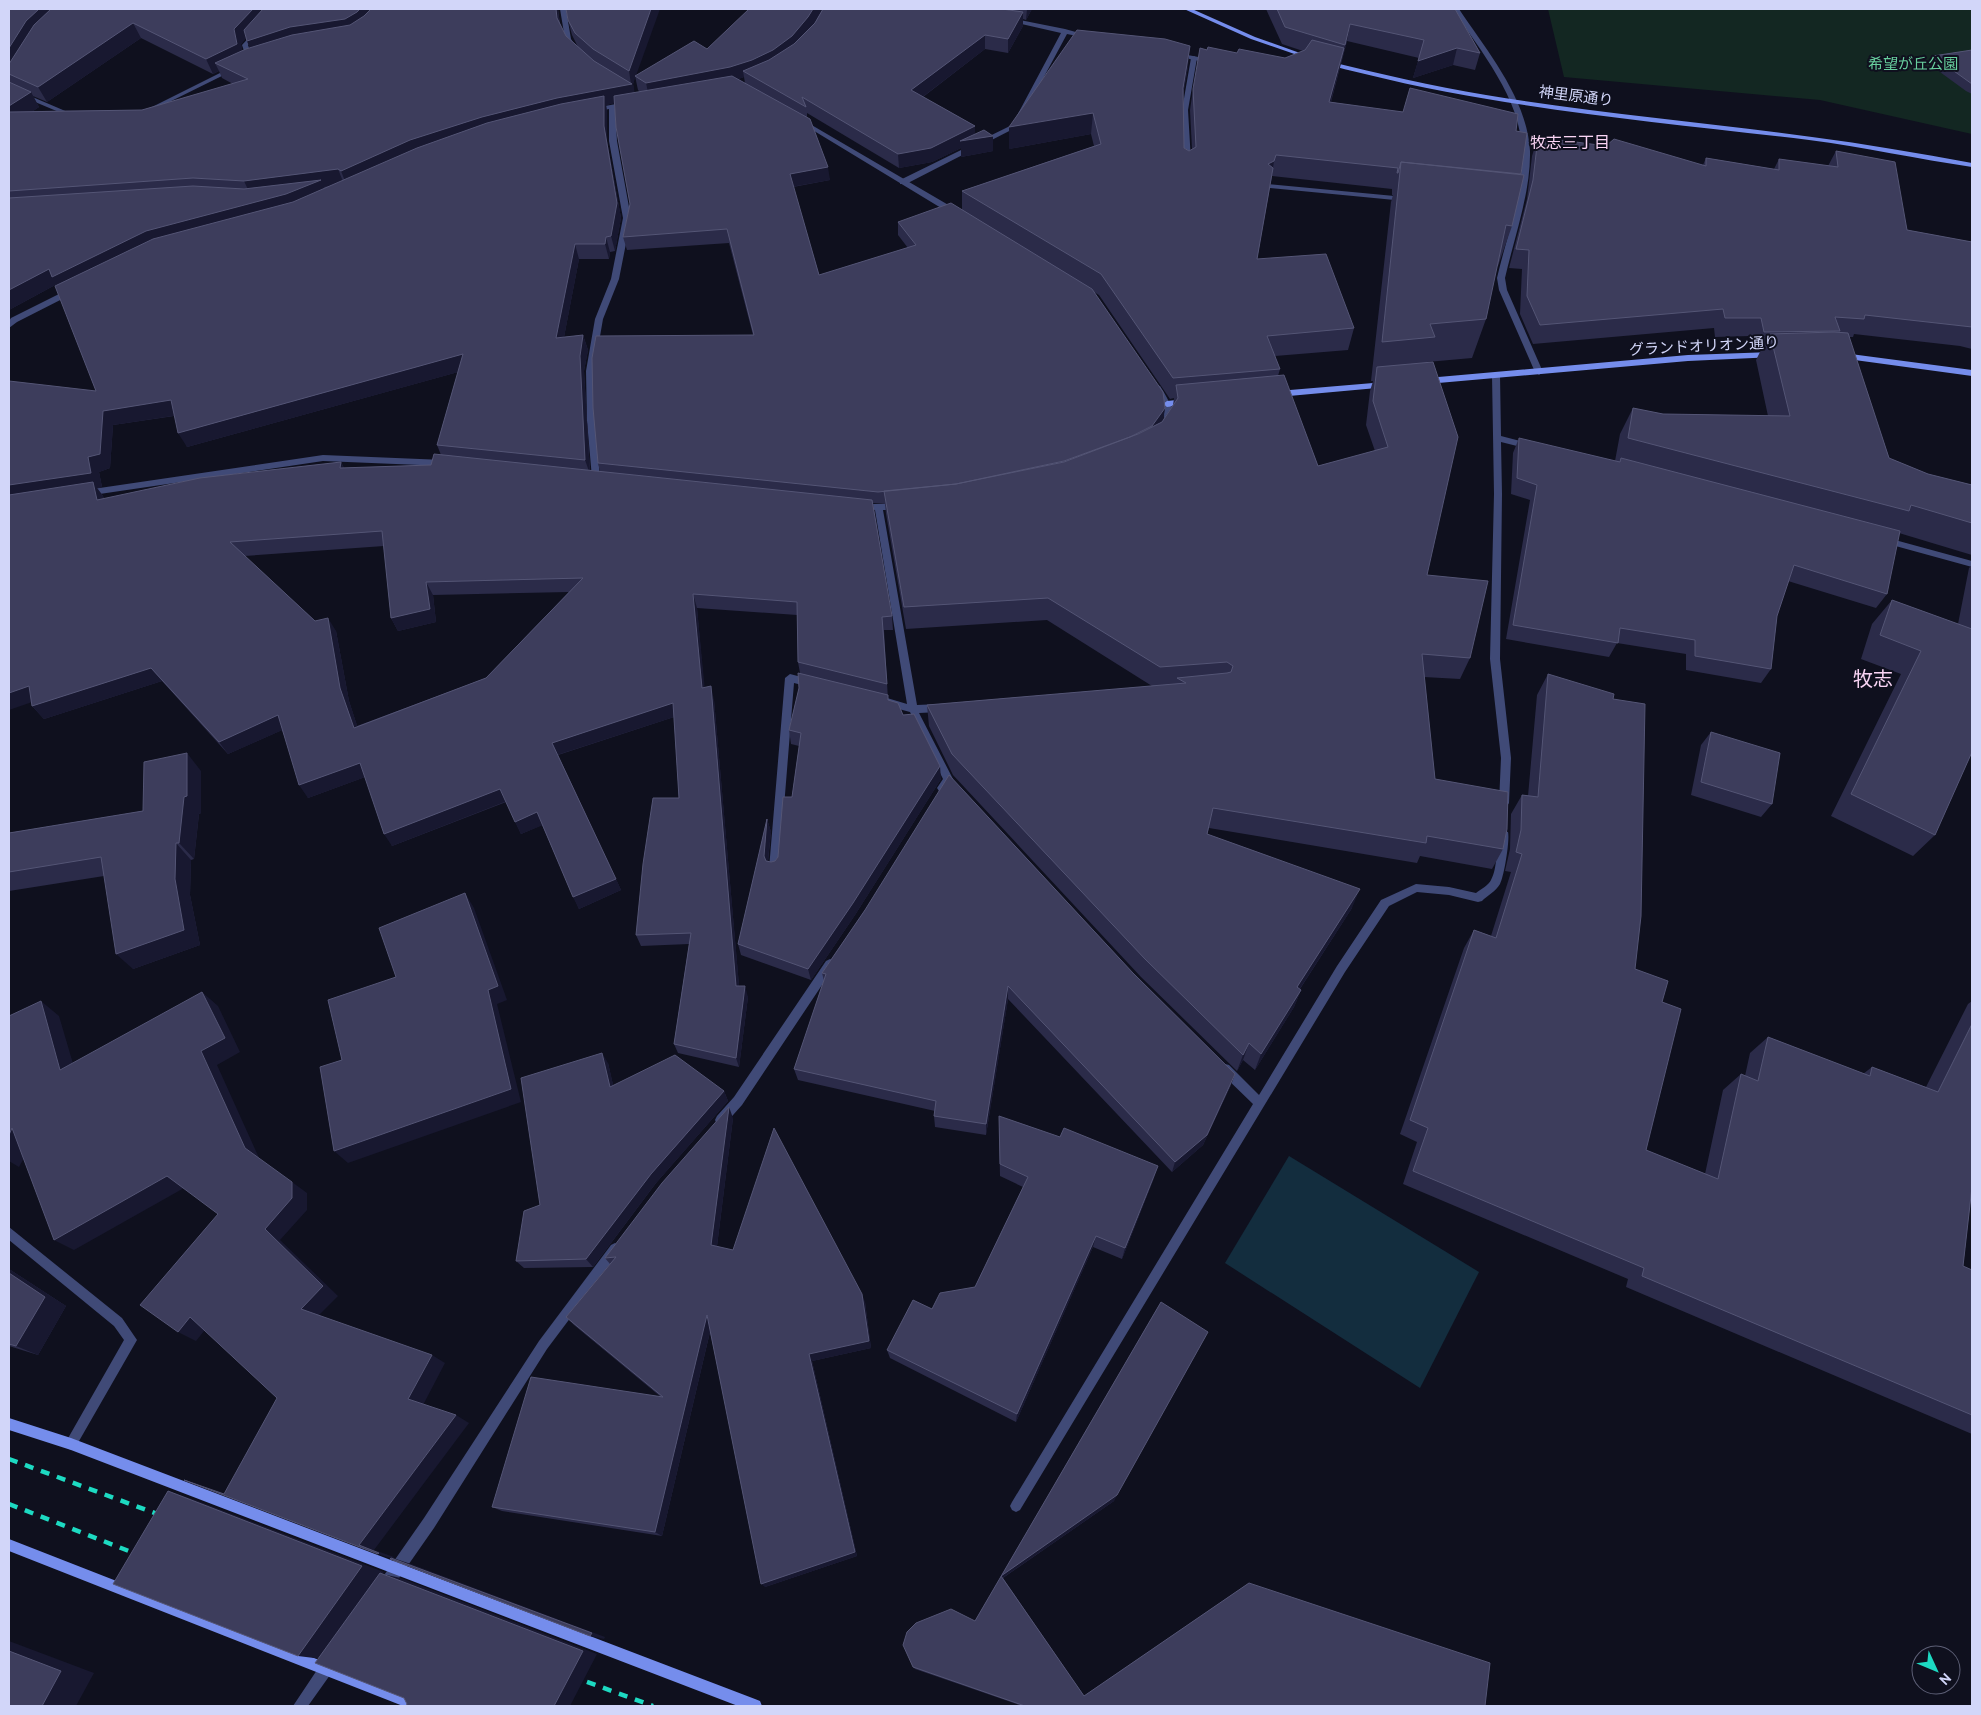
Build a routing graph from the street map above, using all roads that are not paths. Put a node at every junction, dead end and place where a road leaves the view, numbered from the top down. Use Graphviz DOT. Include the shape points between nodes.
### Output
graph roads {
  1 [pos="563,9"];
  2 [pos="1187,9"];
  3 [pos="1456,9"];
  4 [pos="1001,18"];
  5 [pos="265,23"];
  6 [pos="1065,31"];
  7 [pos="1095,38"];
  8 [pos="1167,52"];
  9 [pos="581,55"];
  10 [pos="259,58"];
  11 [pos="1194,58"];
  12 [pos="250,61"];
  13 [pos="1214,62"];
  14 [pos="9,89"];
  15 [pos="639,102"];
  16 [pos="1514,102"];
  17 [pos="612,107"];
  18 [pos="587,112"];
  19 [pos="141,113"];
  20 [pos="73,114"];
  21 [pos="798,120"];
  22 [pos="1972,165"];
  23 [pos="1187,169"];
  24 [pos="903,182"];
  25 [pos="1270,186"];
  26 [pos="1413,200"];
  27 [pos="1506,210"];
  28 [pos="1516,211"];
  29 [pos="960,215"];
  30 [pos="80,286"];
  31 [pos="9,325"];
  32 [pos="1784,354"];
  33 [pos="1837,355"];
  34 [pos="1539,372"];
  35 [pos="1972,373"];
  36 [pos="1496,375"];
  37 [pos="1151,379"];
  38 [pos="1416,382"];
  39 [pos="1396,384"];
  40 [pos="1267,395"];
  41 [pos="1197,401"];
  42 [pos="1167,404"];
  43 [pos="1160,435"];
  44 [pos="1498,438"];
  45 [pos="1537,448"];
  46 [pos="456,464"];
  47 [pos="587,477"];
  48 [pos="596,478"];
  49 [pos="606,480"];
  50 [pos="76,495"];
  51 [pos="851,506"];
  52 [pos="908,506"];
  53 [pos="879,509"];
  54 [pos="1870,536"];
  55 [pos="1972,564"];
  56 [pos="818,685"];
  57 [pos="875,699"];
  58 [pos="951,708"];
  59 [pos="913,709"];
  60 [pos="938,795"];
  61 [pos="774,869"];
  62 [pos="834,958"];
  63 [pos="1219,1063"];
  64 [pos="1260,1104"];
  65 [pos="713,1130"];
  66 [pos="9,1233"];
  67 [pos="621,1242"];
  68 [pos="9,1424"];
  69 [pos="71,1444"];
  70 [pos="1016,1506"];
  71 [pos="9,1545"];
  72 [pos="396,1570"];
  73 [pos="374,1600"];
  74 [pos="336,1654"];
  75 [pos="325,1669"];
  76 [pos="300,1706"];
  77 [pos="419,1706"];
  78 [pos="755,1706"];
  1 -- 9 [label="street" via="568,38"];
  2 -- 16 [label="street, 神里原通り" via="1304,60"];
  3 -- 16 [label="street"];
  4 -- 6 [label="street"];
  5 -- 12 [label="street" via="245,45"];
  6 -- 7 [label="street"];
  6 -- 24 [label="street" via="1015,126"];
  8 -- 11 [label="street"];
  10 -- 12 [label="street"];
  11 -- 13 [label="street"];
  11 -- 23 [label="street" via="1185,110"];
  12 -- 19 [label="street"];
  14 -- 20 [label="street" via="64,114"];
  15 -- 17 [label="street"];
  16 -- 22 [label="street, 神里原通り" via="1845,142"];
  16 -- 28 [label="street" via="1526,150"];
  17 -- 18 [label="street"];
  17 -- 48 [label="street" via="613,141 627,218 615,280 599,319 590,371"];
  21 -- 24 [label="street"];
  24 -- 29 [label="street"];
  25 -- 26 [label="street"];
  27 -- 28 [label="street"];
  28 -- 34 [label="street" via="1501,278"];
  30 -- 31 [label="street"];
  32 -- 34 [label="street, グランドオリオン通り" via="1688,358"];
  33 -- 35 [label="street"];
  34 -- 36 [label="street, グランドオリオン通り"];
  36 -- 38 [label="street, グランドオリオン通り"];
  36 -- 44 [label="street"];
  37 -- 42 [label="street"];
  39 -- 40 [label="street"];
  41 -- 42 [label="street"];
  42 -- 43 [label="street" via="1168,421"];
  44 -- 45 [label="street"];
  44 -- 64 [label="street" via="1495,659 1506,758 1503,849 1496,882 1478,898 1416,888 1385,903 1341,969"];
  46 -- 50 [label="street" via="323,458"];
  47 -- 48 [label="street"];
  48 -- 49 [label="street"];
  51 -- 53 [label="street"];
  52 -- 53 [label="street"];
  53 -- 59 [label="street"];
  54 -- 55 [label="street"];
  56 -- 61 [label="street" via="790,678"];
  57 -- 59 [label="street"];
  58 -- 59 [label="street"];
  59 -- 60 [label="street" via="951,782"];
  62 -- 65 [label="street" via="738,1101"];
  63 -- 64 [label="street"];
  64 -- 70 [label="street"];
  66 -- 69 [label="street" via="118,1322 131,1340"];
  67 -- 72 [label="street" via="543,1345"];
  68 -- 69 [label="street"];
  69 -- 72 [label="street"];
  71 -- 75 [label="street"];
  72 -- 73 [label="street"];
  72 -- 78 [label="street"];
  74 -- 75 [label="street"];
  75 -- 76 [label="street"];
  75 -- 77 [label="street"];
}
